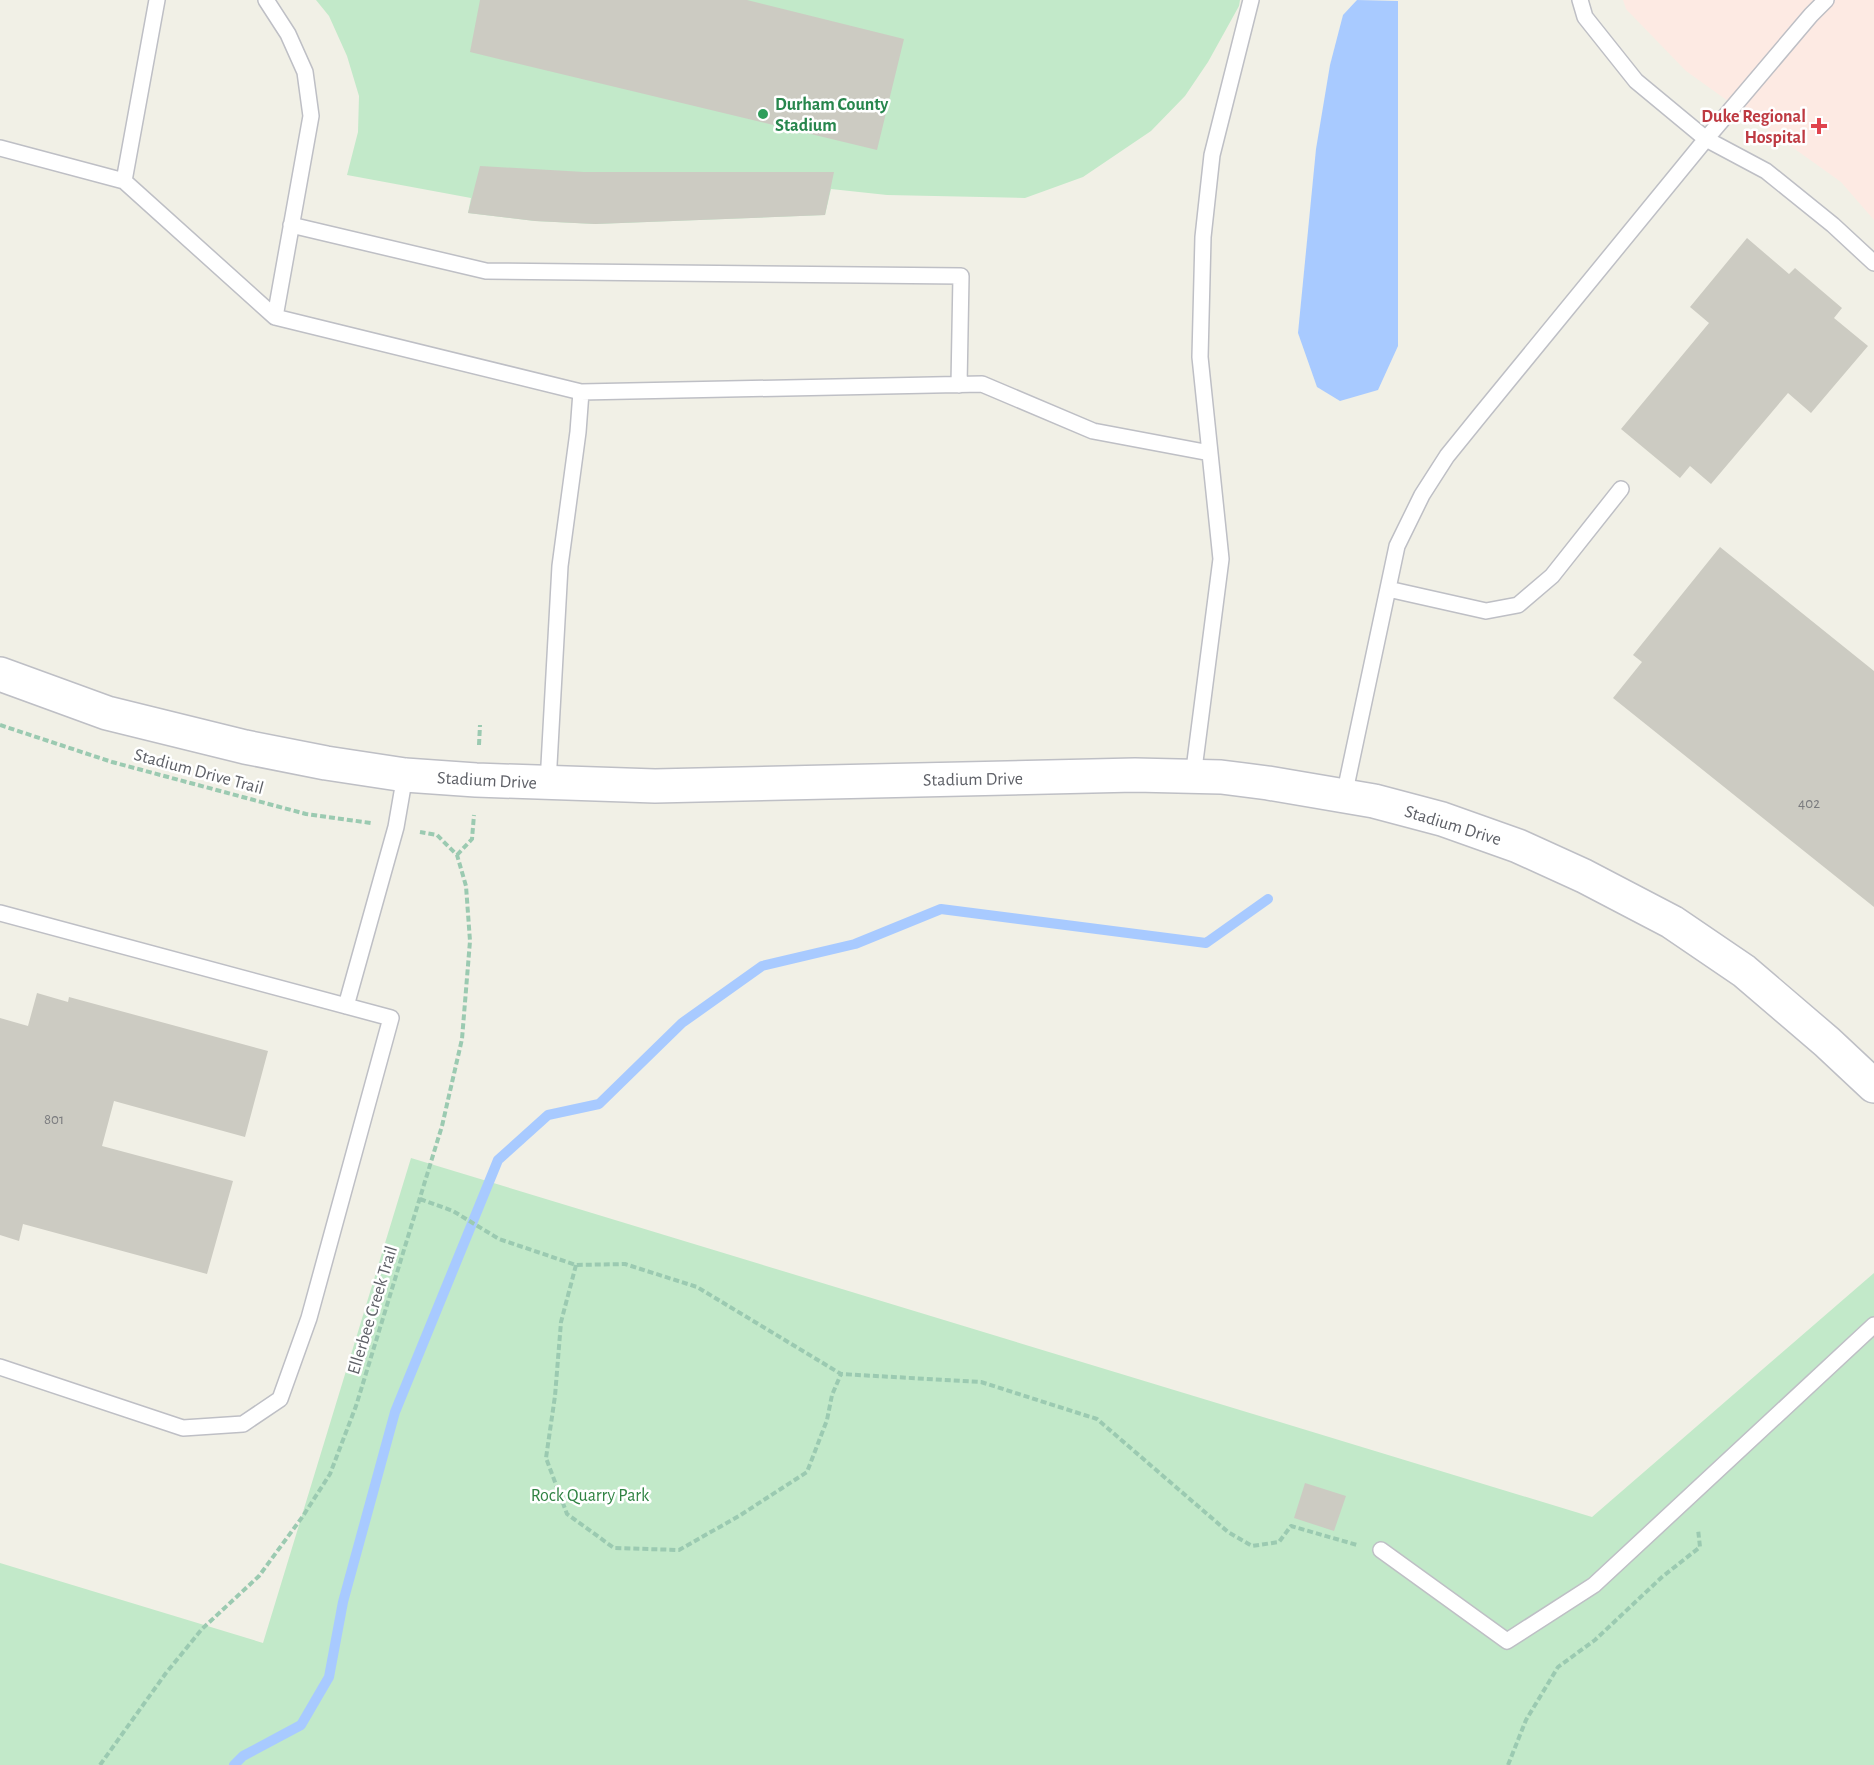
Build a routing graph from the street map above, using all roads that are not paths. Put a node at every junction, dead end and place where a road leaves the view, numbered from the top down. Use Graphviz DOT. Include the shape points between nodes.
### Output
graph roads {
  1 [pos="157,0"];
  2 [pos="266,0"];
  3 [pos="1251,0"];
  4 [pos="1580,0"];
  5 [pos="1826,0"];
  6 [pos="1706,139"];
  7 [pos="0,148"];
  8 [pos="124,181"];
  9 [pos="291,225"];
  10 [pos="1874,262"];
  11 [pos="276,317"];
  12 [pos="959,385"];
  13 [pos="581,392"];
  14 [pos="1210,453"];
  15 [pos="1621,489"];
  16 [pos="1388,590"];
  17 [pos="0,674"];
  18 [pos="405,775"];
  19 [pos="1192,777"];
  20 [pos="548,783"];
  21 [pos="1344,796"];
  22 [pos="0,913"];
  23 [pos="346,1006"];
  24 [pos="1874,1086"];
  25 [pos="1874,1325"];
  26 [pos="0,1367"];
  27 [pos="1381,1550"];
  1 -- 8 [label="lane"];
  2 -- 9 [label="lane" via="288,34 305,72 310,116"];
  3 -- 14 [label="lane" via="1212,155 1203,237 1200,357"];
  4 -- 6 [label="lane" via="1585,17 1636,81"];
  5 -- 6 [label="lane"];
  6 -- 10 [label="lane" via="1766,171"];
  6 -- 16 [label="lane" via="1448,456 1422,495 1397,546"];
  7 -- 8 [label="lane"];
  8 -- 11 [label="lane"];
  9 -- 11 [label="lane"];
  9 -- 12 [label="lane" via="486,271 961,276"];
  11 -- 13 [label="lane"];
  12 -- 13 [label="lane"];
  12 -- 14 [label="lane" via="982,384 1093,431"];
  13 -- 20 [label="lane" via="560,566"];
  14 -- 19 [label="lane" via="1221,559"];
  15 -- 16 [label="lane" via="1552,576 1518,605 1486,612"];
  16 -- 21 [label="lane"];
  17 -- 18 [label="street, Stadium Drive" via="107,713 245,747"];
  18 -- 20 [label="street, Stadium Drive"];
  18 -- 23 [label="lane" via="396,827"];
  19 -- 20 [label="street, Stadium Drive" via="1123,775 655,786"];
  19 -- 21 [label="street, Stadium Drive" via="1221,777"];
  21 -- 24 [label="street, Stadium Drive" via="1442,819 1518,846 1672,922 1744,971"];
  22 -- 23 [label="lane"];
  23 -- 26 [label="lane" via="391,1018 309,1318 280,1399 243,1424 183,1428"];
  25 -- 27 [label="lane" via="1594,1585 1507,1641"];
}
